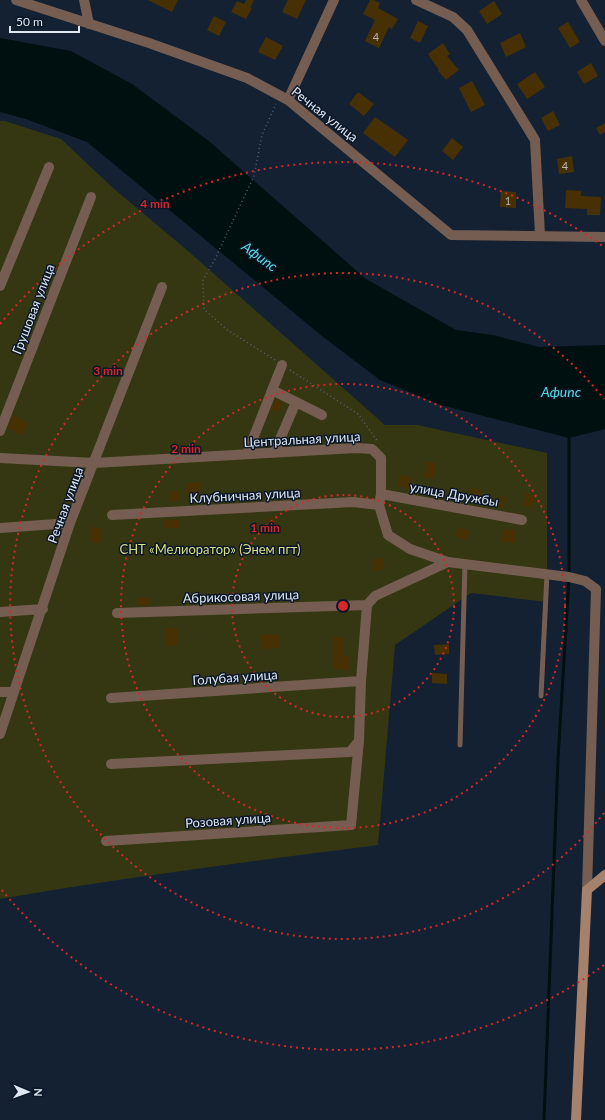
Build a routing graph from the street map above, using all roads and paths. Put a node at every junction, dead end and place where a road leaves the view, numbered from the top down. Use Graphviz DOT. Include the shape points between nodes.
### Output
graph roads {
  1 [pos="16,0"];
  2 [pos="84,0"];
  3 [pos="334,0"];
  4 [pos="416,0"];
  5 [pos="581,0"];
  6 [pos="89,24"];
  7 [pos="605,41"];
  8 [pos="284,98"];
  9 [pos="49,167"];
  10 [pos="91,197"];
  11 [pos="540,235"];
  12 [pos="605,237"];
  13 [pos="215,259"];
  14 [pos="0,286"];
  15 [pos="162,287"];
  16 [pos="282,365"];
  17 [pos="272,390"];
  18 [pos="296,402"];
  19 [pos="322,415"];
  20 [pos="0,431"];
  21 [pos="274,453"];
  22 [pos="247,454"];
  23 [pos="1,460"];
  24 [pos="94,463"];
  25 [pos="381,494"];
  26 [pos="379,505"];
  27 [pos="112,515"];
  28 [pos="522,520"];
  29 [pos="70,523"];
  30 [pos="0,528"];
  31 [pos="448,562"];
  32 [pos="465,564"];
  33 [pos="547,574"];
  34 [pos="367,605"];
  35 [pos="42,609"];
  36 [pos="0,612"];
  37 [pos="117,613"];
  38 [pos="600,622"];
  39 [pos="361,681"];
  40 [pos="0,692"];
  41 [pos="14,692"];
  42 [pos="541,696"];
  43 [pos="111,698"];
  44 [pos="0,734"];
  45 [pos="359,741"];
  46 [pos="460,745"];
  47 [pos="111,764"];
  48 [pos="106,841"];
  49 [pos="605,875"];
  50 [pos="587,890"];
  51 [pos="576,1120"];
  1 -- 6 [label="street, Речная улица"];
  2 -- 6 [label="street"];
  3 -- 8 [label="street"];
  4 -- 11 [label="street" via="453,17 467,30 535,140"];
  5 -- 7 [label="street"];
  6 -- 8 [label="street, Речная улица" via="247,78"];
  8 -- 11 [label="street, Речная улица" via="451,235"];
  8 -- 13 [label="path" via="274,107 262,135 254,176"];
  9 -- 14 [label="street"];
  10 -- 20 [label="street, Грушовая улица"];
  11 -- 12 [label="street, Речная улица"];
  15 -- 24 [label="street, Речная улица"];
  16 -- 17 [label="street"];
  17 -- 18 [label="street"];
  17 -- 22 [label="street"];
  18 -- 19 [label="street"];
  18 -- 21 [label="street"];
  21 -- 22 [label="street, Центральная улица"];
  21 -- 25 [label="street, Центральная улица" via="372,449 381,458"];
  22 -- 24 [label="street, Центральная улица"];
  23 -- 24 [label="street, Центральная улица"];
  24 -- 29 [label="street, Речная улица"];
  25 -- 26 [label="street, Центральная улица"];
  25 -- 28 [label="street, улица Дружбы"];
  26 -- 27 [label="street, Клубничная улица" via="353,502"];
  26 -- 31 [label="street, Центральная улица" via="388,535 410,549"];
  29 -- 30 [label="street"];
  29 -- 35 [label="street, Речная улица"];
  31 -- 32 [label="street, Центральная улица"];
  31 -- 34 [label="street" via="375,596"];
  32 -- 33 [label="street, Центральная улица"];
  32 -- 46 [label="lane"];
  33 -- 38 [label="street, Центральная улица" via="585,580 596,590"];
  33 -- 42 [label="lane"];
  34 -- 37 [label="street, Абрикосовая улица"];
  34 -- 39 [label="street"];
  35 -- 36 [label="street"];
  35 -- 41 [label="street, Речная улица"];
  38 -- 50 [label="street, Центральная улица"];
  39 -- 43 [label="street, Голубая улица"];
  39 -- 45 [label="street"];
  40 -- 41 [label="street"];
  41 -- 44 [label="street, Речная улица"];
  45 -- 47 [label="street" via="350,752"];
  45 -- 48 [label="street, Розовая улица" via="351,825"];
  49 -- 50 [label="street"];
  50 -- 51 [label="street"];
}
